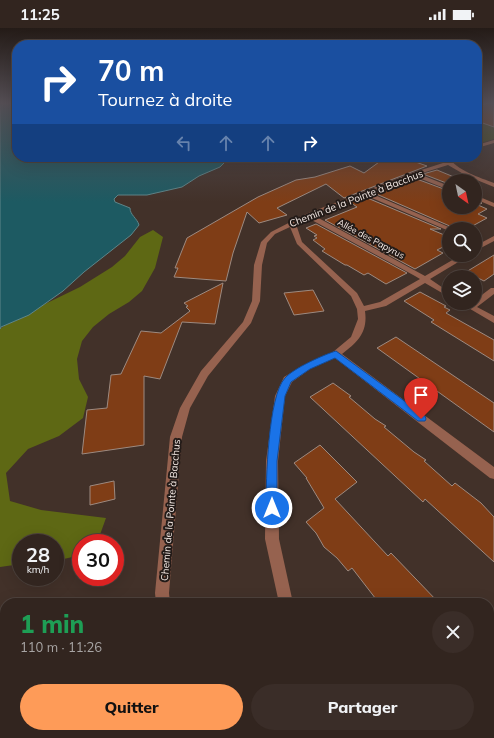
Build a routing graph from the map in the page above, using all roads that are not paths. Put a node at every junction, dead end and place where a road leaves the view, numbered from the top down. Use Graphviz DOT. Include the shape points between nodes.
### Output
graph roads {
  1 [pos="494,141"];
  2 [pos="482,145"];
  3 [pos="449,163"];
  4 [pos="414,174"];
  5 [pos="442,185"];
  6 [pos="494,185"];
  7 [pos="365,193"];
  8 [pos="482,201"];
  9 [pos="494,205"];
  10 [pos="308,215"];
  11 [pos="292,222"];
  12 [pos="442,226"];
  13 [pos="494,238"];
  14 [pos="484,244"];
  15 [pos="455,262"];
  16 [pos="426,280"];
  17 [pos="442,290"];
  18 [pos="494,290"];
  19 [pos="482,297"];
  20 [pos="361,309"];
  21 [pos="476,310"];
  22 [pos="494,320"];
  23 [pos="336,354"];
  24 [pos="494,474"];
  25 [pos="162,598"];
  26 [pos="285,598"];
  1 -- 2 [label="street"];
  3 -- 4 [label="street, Chemin de la Pointe à Bacchus"];
  3 -- 6 [label="street"];
  4 -- 5 [label="street"];
  4 -- 7 [label="street, Chemin de la Pointe à Bacchus"];
  7 -- 10 [label="street, Chemin de la Pointe à Bacchus"];
  7 -- 12 [label="street"];
  8 -- 9 [label="street"];
  10 -- 11 [label="street, Chemin de la Pointe à Bacchus"];
  10 -- 16 [label="street, Allée des Papyrus"];
  11 -- 20 [label="street" via="300,243 354,295"];
  11 -- 25 [label="street, Chemin de la Pointe à Bacchus" via="273,233 264,242 258,265 256,301 247,323 204,374 183,415 176,437"];
  13 -- 14 [label="street"];
  15 -- 16 [label="street"];
  16 -- 17 [label="street, Allée des Papyrus"];
  16 -- 20 [label="street" via="383,304"];
  18 -- 19 [label="street"];
  20 -- 23 [label="street" via="362,319 355,339"];
  21 -- 22 [label="street"];
  23 -- 24 [label="street"];
  23 -- 26 [label="street" via="306,367 288,380 280,396 272,461 272,538"];
}
